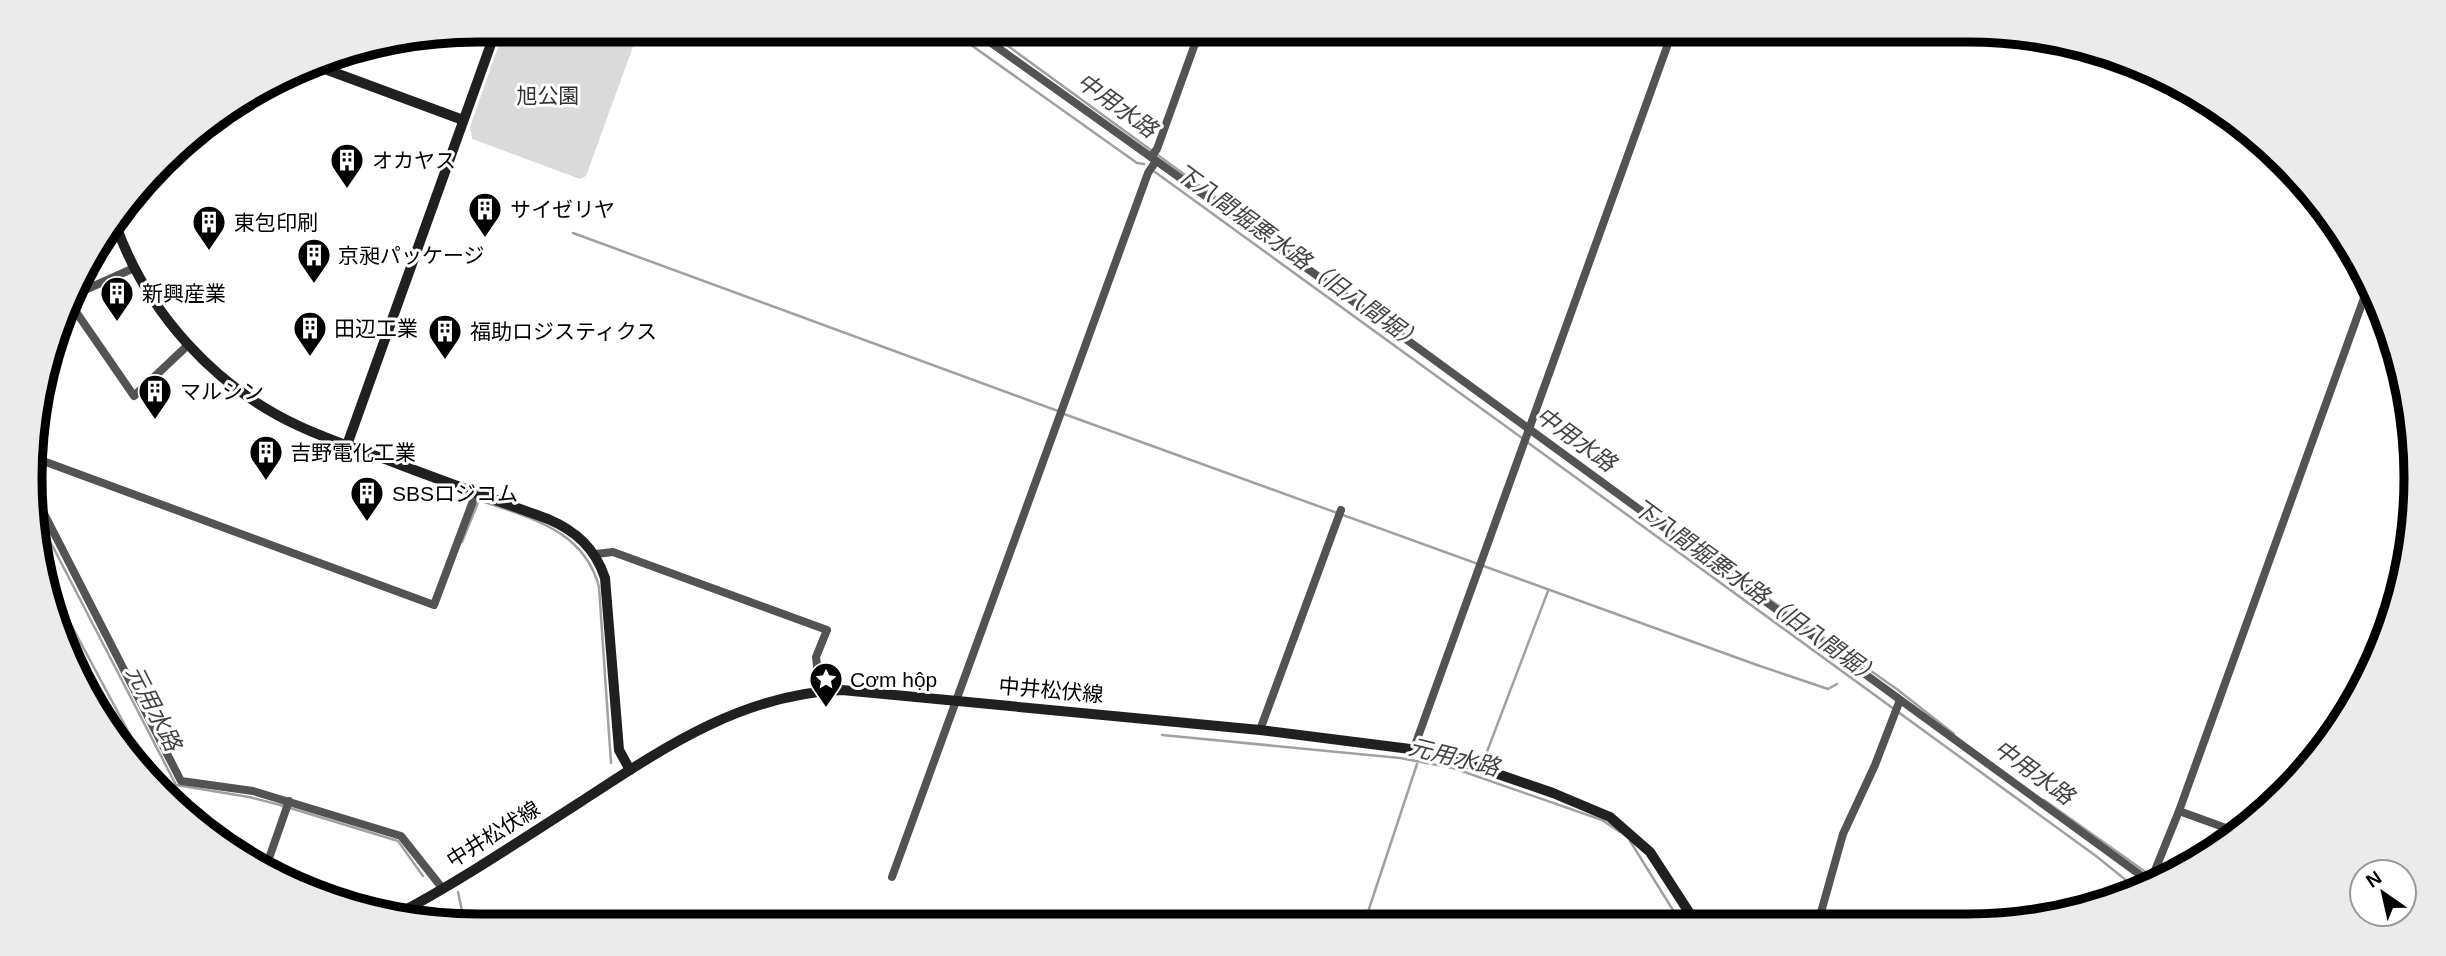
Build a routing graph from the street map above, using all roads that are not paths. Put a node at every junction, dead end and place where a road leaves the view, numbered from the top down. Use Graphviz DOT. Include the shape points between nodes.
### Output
graph roads {
  1 [pos="492,42"];
  2 [pos="990,42"];
  3 [pos="1196,42"];
  4 [pos="1669,42"];
  5 [pos="326,69"];
  6 [pos="464,120"];
  7 [pos="1154,159"];
  8 [pos="118,231"];
  9 [pos="134,268"];
  10 [pos="85,290"];
  11 [pos="2364,297"];
  12 [pos="75,311"];
  13 [pos="188,345"];
  14 [pos="1528,428"];
  15 [pos="347,445"];
  16 [pos="43,460"];
  17 [pos="476,493"];
  18 [pos="1341,510"];
  19 [pos="44,513"];
  20 [pos="596,554"];
  21 [pos="820,691"];
  22 [pos="957,700"];
  23 [pos="1900,700"];
  24 [pos="1261,730"];
  25 [pos="1414,748"];
  26 [pos="630,770"];
  27 [pos="289,801"];
  28 [pos="2179,811"];
  29 [pos="2227,828"];
  30 [pos="268,860"];
  31 [pos="2154,872"];
  32 [pos="892,877"];
  33 [pos="2142,878"];
  34 [pos="443,889"];
  35 [pos="408,908"];
  36 [pos="1690,914"];
  37 [pos="1821,914"];
  1 -- 6 [label="street"];
  2 -- 7 [label="street"];
  3 -- 7 [label="street"];
  4 -- 14 [label="street"];
  5 -- 6 [label="street"];
  6 -- 15 [label="street"];
  7 -- 14 [label="street"];
  7 -- 22 [label="street"];
  8 -- 9 [label="street"];
  9 -- 10 [label="street"];
  9 -- 13 [label="street"];
  11 -- 28 [label="street"];
  12 -- 13 [label="street" via="134,396"];
  13 -- 15 [label="street" via="234,387 267,409"];
  14 -- 23 [label="street"];
  14 -- 25 [label="street"];
  15 -- 17 [label="street"];
  16 -- 17 [label="street" via="434,605"];
  17 -- 20 [label="street" via="562,525"];
  18 -- 24 [label="street"];
  19 -- 27 [label="street" via="180,781"];
  20 -- 21 [label="street" via="614,552 827,630 816,662"];
  20 -- 26 [label="street" via="607,592 619,750"];
  21 -- 22 [label="street, 中井松伏線"];
  21 -- 26 [label="street, 中井松伏線" via="776,698 734,712"];
  22 -- 24 [label="street, 中井松伏線"];
  22 -- 32 [label="street"];
  23 -- 33 [label="street"];
  23 -- 37 [label="street" via="1843,834"];
  24 -- 25 [label="street, 中井松伏線"];
  25 -- 36 [label="street, 中井松伏線" via="1470,763 1610,817 1650,852"];
  26 -- 34 [label="street, 中井松伏線"];
  27 -- 30 [label="street"];
  27 -- 34 [label="street" via="401,836"];
  28 -- 29 [label="street"];
  28 -- 31 [label="street"];
  34 -- 35 [label="street, 中井松伏線"];
}
